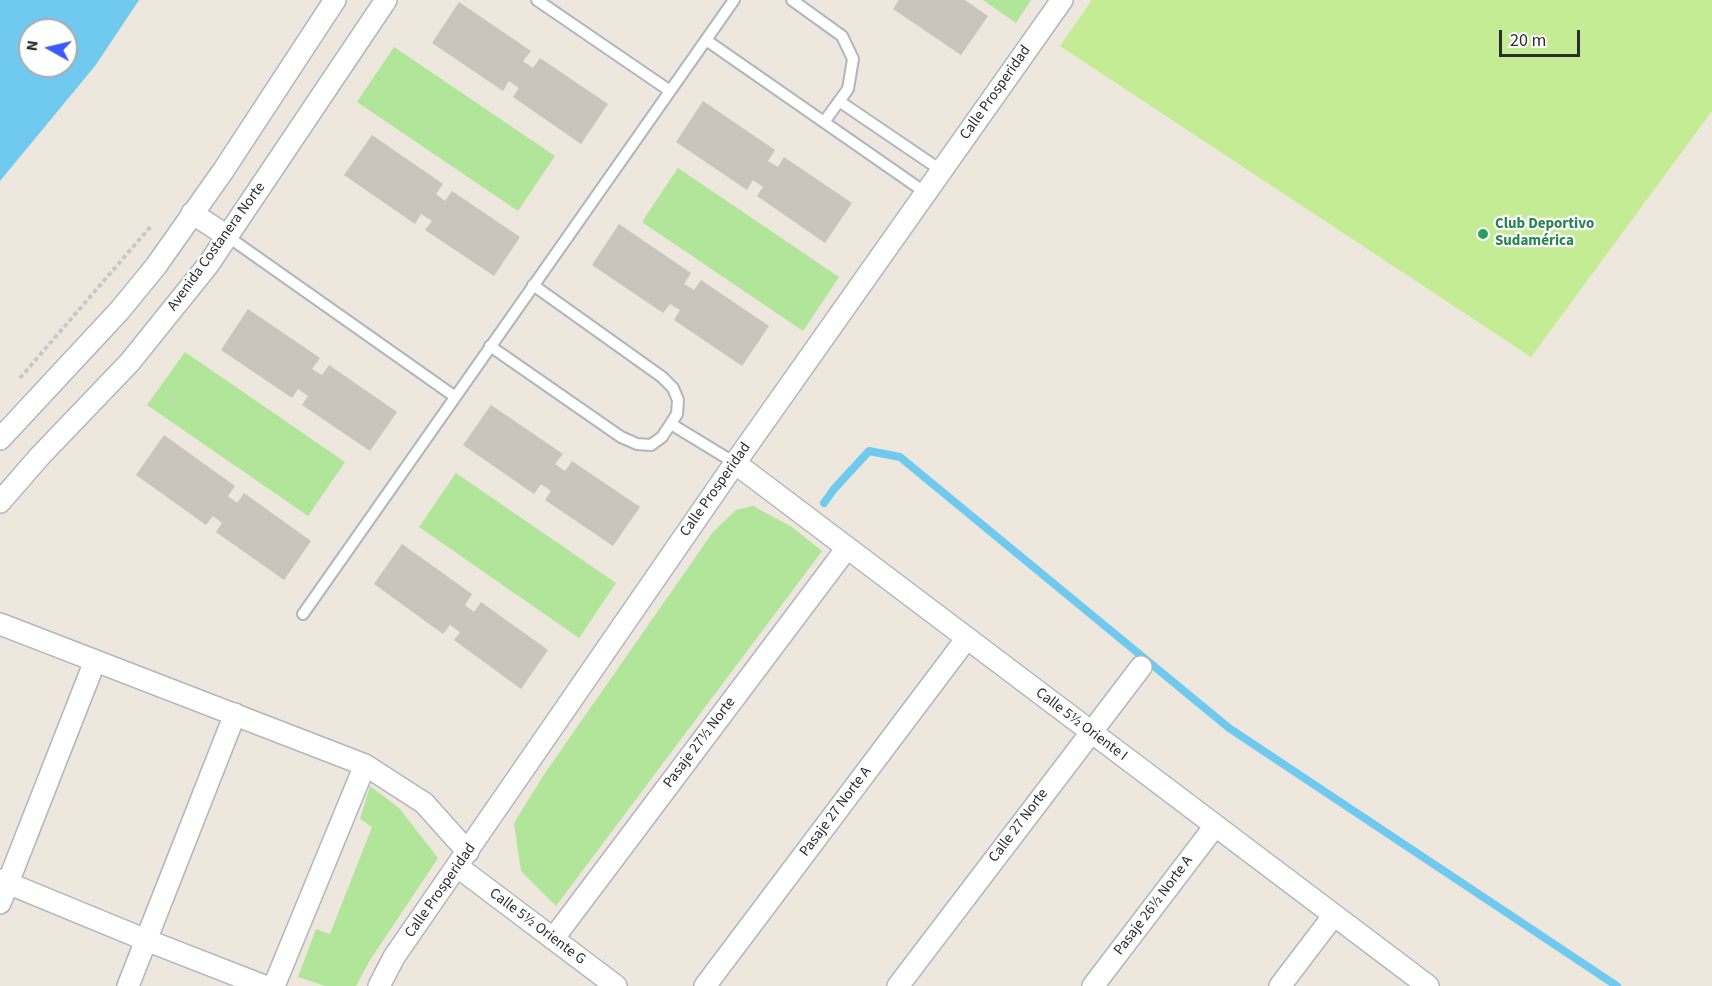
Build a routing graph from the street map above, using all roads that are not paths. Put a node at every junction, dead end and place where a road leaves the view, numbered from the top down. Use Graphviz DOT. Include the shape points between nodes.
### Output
graph roads {
  1 [pos="335,0"];
  2 [pos="386,0"];
  3 [pos="537,0"];
  4 [pos="734,0"];
  5 [pos="792,0"];
  6 [pos="1062,0"];
  7 [pos="706,40"];
  8 [pos="670,91"];
  9 [pos="839,101"];
  10 [pos="824,122"];
  11 [pos="942,171"];
  12 [pos="926,193"];
  13 [pos="192,213"];
  14 [pos="227,236"];
  15 [pos="533,285"];
  16 [pos="490,345"];
  17 [pos="454,396"];
  18 [pos="671,424"];
  19 [pos="0,438"];
  20 [pos="735,463"];
  21 [pos="0,502"];
  22 [pos="847,548"];
  23 [pos="303,614"];
  24 [pos="0,624"];
  25 [pos="967,638"];
  26 [pos="95,662"];
  27 [pos="1141,667"];
  28 [pos="235,714"];
  29 [pos="1091,732"];
  30 [pos="365,765"];
  31 [pos="1215,826"];
  32 [pos="463,859"];
  33 [pos="4,881"];
  34 [pos="0,903"];
  35 [pos="1334,915"];
  36 [pos="553,939"];
  37 [pos="146,940"];
  38 [pos="128,986"];
  39 [pos="264,986"];
  40 [pos="274,986"];
  41 [pos="379,986"];
  42 [pos="616,986"];
  43 [pos="705,986"];
  44 [pos="898,986"];
  45 [pos="1093,986"];
  46 [pos="1280,986"];
  47 [pos="1428,986"];
  1 -- 13 [label="street"];
  2 -- 14 [label="street, Avenida Costanera Norte"];
  3 -- 8 [label="lane"];
  4 -- 7 [label="lane"];
  5 -- 9 [label="lane" via="842,36 853,59 848,89"];
  6 -- 11 [label="street, Calle Prosperidad"];
  7 -- 8 [label="lane"];
  7 -- 10 [label="lane"];
  8 -- 15 [label="lane"];
  9 -- 10 [label="lane"];
  9 -- 11 [label="lane"];
  10 -- 12 [label="lane"];
  11 -- 12 [label="street, Calle Prosperidad"];
  12 -- 20 [label="street, Calle Prosperidad"];
  13 -- 14 [label="street"];
  13 -- 19 [label="street" via="120,310"];
  14 -- 17 [label="lane"];
  14 -- 21 [label="street, Avenida Costanera Norte" via="130,362"];
  15 -- 16 [label="lane"];
  15 -- 18 [label="lane" via="673,388 678,400"];
  16 -- 17 [label="lane"];
  16 -- 18 [label="lane" via="621,437 637,444 651,445"];
  17 -- 23 [label="lane"];
  18 -- 20 [label="lane"];
  20 -- 22 [label="street, Calle 5½ Oriente I"];
  20 -- 32 [label="street, Calle Prosperidad"];
  22 -- 25 [label="street, Calle 5½ Oriente I"];
  22 -- 36 [label="street, Pasaje 27½ Norte"];
  24 -- 26 [label="street, Calle 5½ Oriente G"];
  25 -- 29 [label="street, Calle 5½ Oriente I"];
  25 -- 43 [label="street, Pasaje 27 Norte A"];
  26 -- 28 [label="street, Calle 5½ Oriente G"];
  26 -- 33 [label="street"];
  27 -- 29 [label="street, Calle 27 Norte"];
  28 -- 30 [label="street, Calle 5½ Oriente G"];
  28 -- 37 [label="street"];
  29 -- 31 [label="street, Calle 5½ Oriente I"];
  29 -- 44 [label="street, Calle 27 Norte"];
  30 -- 32 [label="street, Calle 5½ Oriente G" via="424,803"];
  30 -- 40 [label="street"];
  31 -- 35 [label="street, Calle 5½ Oriente I"];
  31 -- 45 [label="street, Pasaje 26½ Norte A"];
  32 -- 36 [label="street, Calle 5½ Oriente G"];
  32 -- 41 [label="street, Calle Prosperidad" via="394,957"];
  33 -- 34 [label="street"];
  33 -- 37 [label="street"];
  35 -- 46 [label="street"];
  35 -- 47 [label="street, Calle 5½ Oriente I"];
  36 -- 42 [label="street, Calle 5½ Oriente G"];
  37 -- 38 [label="street"];
  37 -- 39 [label="street"];
}
